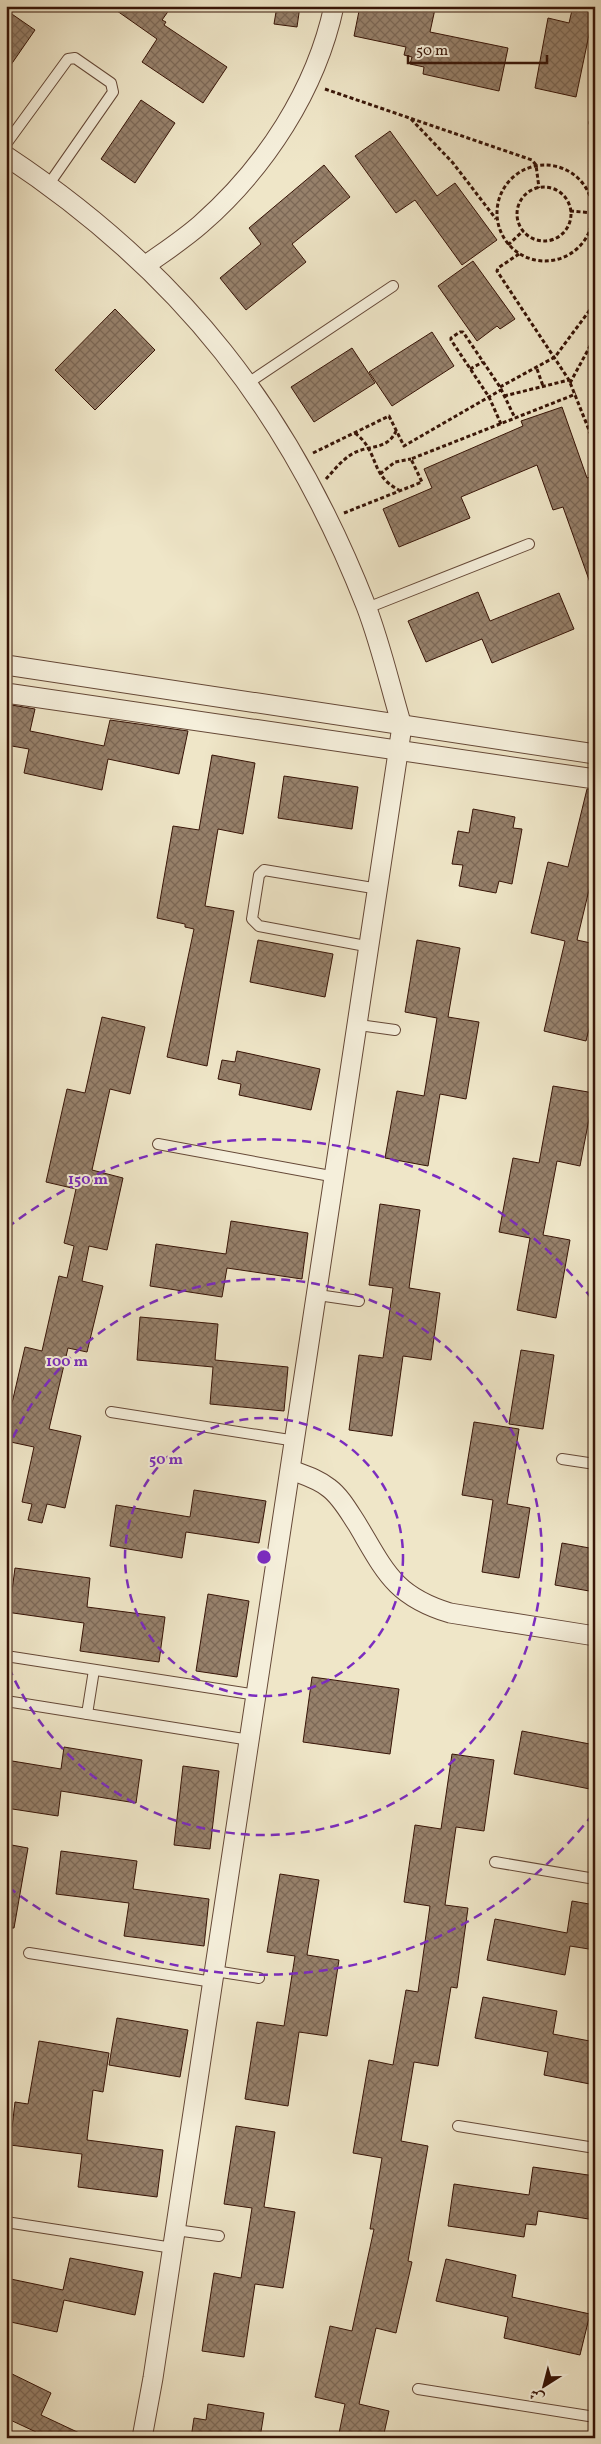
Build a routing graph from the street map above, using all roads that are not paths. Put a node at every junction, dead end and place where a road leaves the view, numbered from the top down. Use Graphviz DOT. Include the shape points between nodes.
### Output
graph roads {
  1 [pos="334,6"];
  2 [pos="6,144"];
  3 [pos="6,156"];
  4 [pos="49,184"];
  5 [pos="146,265"];
  6 [pos="393,286"];
  7 [pos="248,383"];
  8 [pos="529,544"];
  9 [pos="366,608"];
  10 [pos="6,665"];
  11 [pos="6,693"];
  12 [pos="402,726"];
  13 [pos="400,751"];
  14 [pos="595,754"];
  15 [pos="595,779"];
  16 [pos="380,889"];
  17 [pos="371,947"];
  18 [pos="359,1025"];
  19 [pos="395,1030"];
  20 [pos="158,1144"];
  21 [pos="336,1177"];
  22 [pos="318,1295"];
  23 [pos="359,1301"];
  24 [pos="111,1412"];
  25 [pos="296,1441"];
  26 [pos="562,1459"];
  27 [pos="595,1464"];
  28 [pos="291,1470"];
  29 [pos="595,1636"];
  30 [pos="6,1656"];
  31 [pos="94,1670"];
  32 [pos="257,1695"];
  33 [pos="6,1701"];
  34 [pos="87,1714"];
  35 [pos="250,1740"];
  36 [pos="495,1862"];
  37 [pos="595,1879"];
  38 [pos="29,1953"];
  39 [pos="214,1977"];
  40 [pos="259,1978"];
  41 [pos="458,2126"];
  42 [pos="595,2148"];
  43 [pos="6,2222"];
  44 [pos="219,2236"];
  45 [pos="174,2239"];
  46 [pos="418,2389"];
  47 [pos="595,2418"];
  48 [pos="142,2438"];
  1 -- 5 [label="street" via="308,83 280,134 244,182 201,225"];
  2 -- 4 [label="lane" via="68,59 74,58 111,83 113,92"];
  3 -- 4 [label="street"];
  4 -- 5 [label="street"];
  5 -- 7 [label="street" via="200,322"];
  6 -- 7 [label="lane"];
  7 -- 9 [label="street" via="298,460 329,519"];
  8 -- 9 [label="lane"];
  9 -- 12 [label="street"];
  10 -- 12 [label="street"];
  11 -- 13 [label="street"];
  12 -- 13 [label="street"];
  12 -- 14 [label="street"];
  13 -- 15 [label="street"];
  13 -- 16 [label="street"];
  16 -- 17 [label="street"];
  16 -- 17 [label="lane" via="264,870 259,875 252,919 259,926"];
  17 -- 18 [label="street"];
  18 -- 19 [label="lane"];
  18 -- 21 [label="street"];
  20 -- 21 [label="lane"];
  21 -- 22 [label="street"];
  22 -- 23 [label="lane"];
  22 -- 25 [label="street"];
  24 -- 25 [label="lane"];
  25 -- 28 [label="street"];
  26 -- 27 [label="lane"];
  28 -- 29 [label="street" via="330,1488 348,1510 390,1579 408,1595 428,1606 450,1614"];
  28 -- 32 [label="street"];
  30 -- 31 [label="lane"];
  31 -- 32 [label="lane"];
  31 -- 34 [label="lane"];
  32 -- 35 [label="street"];
  33 -- 34 [label="lane"];
  34 -- 35 [label="lane"];
  35 -- 39 [label="street"];
  36 -- 37 [label="lane"];
  38 -- 39 [label="lane"];
  39 -- 40 [label="lane"];
  39 -- 45 [label="street"];
  41 -- 42 [label="lane"];
  43 -- 45 [label="lane"];
  44 -- 45 [label="lane"];
  45 -- 48 [label="street"];
  46 -- 47 [label="lane"];
}
